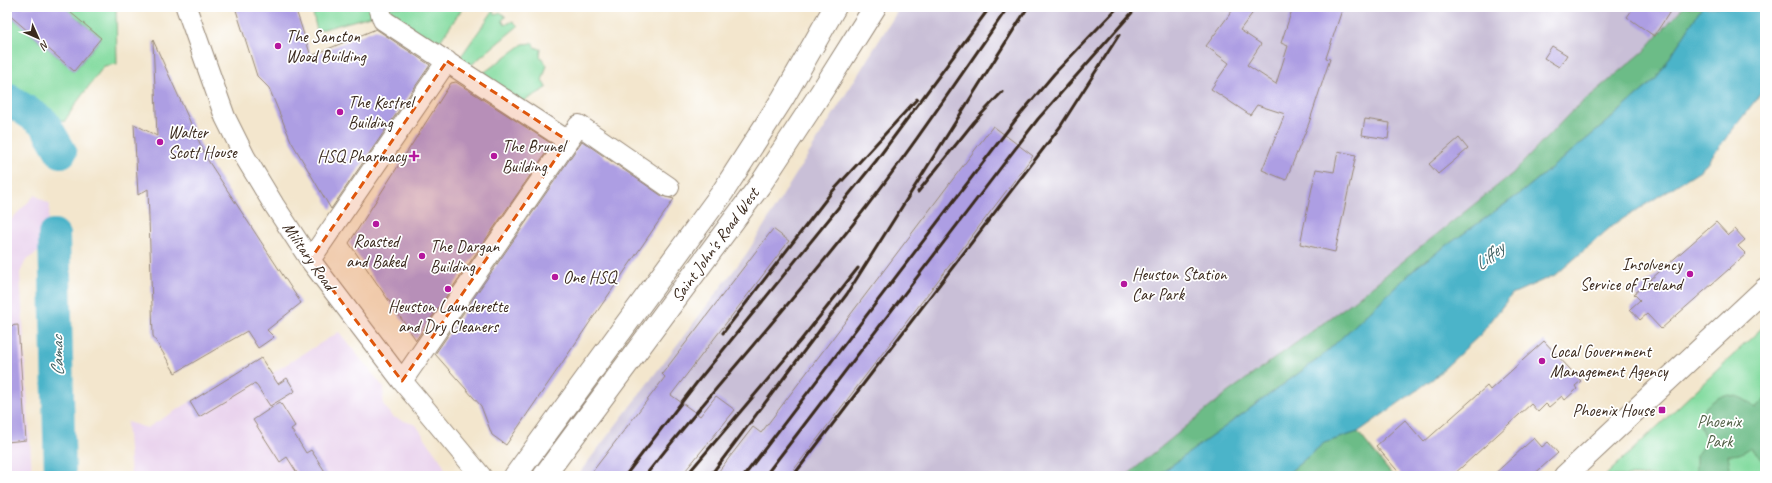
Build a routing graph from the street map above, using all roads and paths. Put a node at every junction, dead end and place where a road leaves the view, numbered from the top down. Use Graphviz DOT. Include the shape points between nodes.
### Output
graph roads {
  1 [pos="186,7"];
  2 [pos="379,7"];
  3 [pos="835,7"];
  4 [pos="875,7"];
  5 [pos="447,61"];
  6 [pos="568,142"];
  7 [pos="669,188"];
  8 [pos="310,260"];
  9 [pos="1765,290"];
  10 [pos="402,381"];
  11 [pos="481,476"];
  12 [pos="516,476"];
  13 [pos="544,476"];
  14 [pos="1565,476"];
  1 -- 8 [label="street, Military Road" via="225,117 245,157"];
  2 -- 5 [label="street" via="383,20"];
  3 -- 12 [label="main road, Saint John's Road West" via="783,98 722,193"];
  4 -- 13 [label="main road, Saint John's Road West" via="760,185"];
  5 -- 6 [label="street"];
  5 -- 8 [label="street"];
  6 -- 7 [label="street" via="579,125"];
  6 -- 10 [label="street"];
  8 -- 10 [label="street, Military Road"];
  9 -- 14 [label="main road"];
  10 -- 11 [label="street, Military Road"];
}
